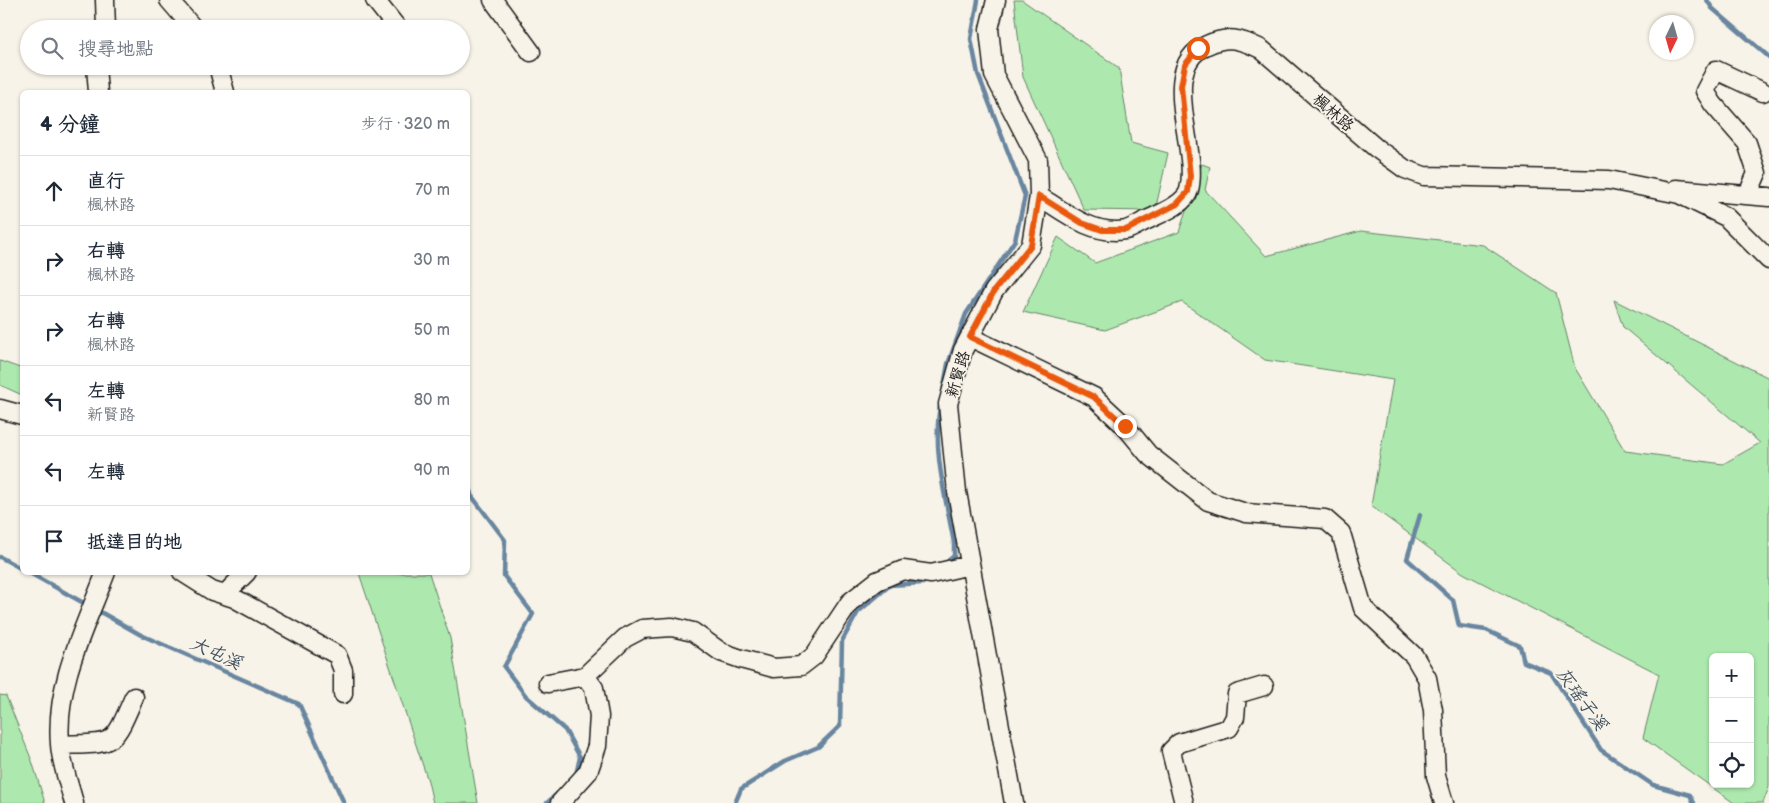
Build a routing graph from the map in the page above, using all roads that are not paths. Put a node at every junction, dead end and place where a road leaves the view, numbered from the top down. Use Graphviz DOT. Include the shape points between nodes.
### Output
graph roads {
  1 [pos="105,0"];
  2 [pos="169,0"];
  3 [pos="375,0"];
  4 [pos="494,0"];
  5 [pos="996,0"];
  6 [pos="106,20"];
  7 [pos="186,20"];
  8 [pos="391,20"];
  9 [pos="530,52"];
  10 [pos="97,75"];
  11 [pos="220,75"];
  12 [pos="98,90"];
  13 [pos="224,90"];
  14 [pos="1763,92"];
  15 [pos="1651,187"];
  16 [pos="1748,194"];
  17 [pos="1039,196"];
  18 [pos="1769,197"];
  19 [pos="1769,260"];
  20 [pos="970,337"];
  21 [pos="0,409"];
  22 [pos="20,414"];
  23 [pos="970,565"];
  24 [pos="105,575"];
  25 [pos="187,575"];
  26 [pos="243,575"];
  27 [pos="224,595"];
  28 [pos="585,676"];
  29 [pos="548,682"];
  30 [pos="1264,686"];
  31 [pos="343,694"];
  32 [pos="134,697"];
  33 [pos="60,745"];
  34 [pos="74,803"];
  35 [pos="560,803"];
  36 [pos="1014,803"];
  37 [pos="1184,803"];
  38 [pos="1444,803"];
  1 -- 6 [label="street"];
  2 -- 7 [label="street"];
  3 -- 8 [label="street"];
  4 -- 9 [label="street"];
  5 -- 17 [label="street, 新賢路" via="990,29 994,75 1038,160"];
  10 -- 12 [label="street"];
  11 -- 13 [label="street"];
  14 -- 16 [label="street" via="1716,70 1705,90 1713,104 1748,143 1756,173"];
  15 -- 16 [label="street"];
  15 -- 17 [label="street, 楓林路" via="1609,180 1424,176 1405,169 1376,148 1261,49 1240,39 1218,40 1198,48 1185,65 1181,86 1190,176 1188,192 1177,204 1126,230 1102,230 1082,223"];
  15 -- 19 [label="street, 楓林路" via="1679,194 1726,217"];
  16 -- 18 [label="street"];
  17 -- 20 [label="street, 新賢路" via="1031,245 994,291"];
  20 -- 23 [label="street, 新賢路" via="963,350 948,404 957,492"];
  20 -- 38 [label="street" via="1094,397 1125,426 1148,454 1208,501 1246,513 1325,519 1341,533 1363,608 1414,656 1427,678 1433,710 1436,776"];
  21 -- 22 [label="street"];
  23 -- 28 [label="street" via="931,574 903,570 877,581 850,602 814,656 801,666 774,668 741,660 721,652 693,632 672,627 642,629 625,638"];
  23 -- 36 [label="street, 新賢路"];
  24 -- 33 [label="street" via="73,651 59,710"];
  25 -- 27 [label="street"];
  26 -- 27 [label="street"];
  27 -- 31 [label="street" via="337,655 343,670"];
  28 -- 29 [label="street"];
  28 -- 35 [label="street" via="594,688 598,716 597,746 588,772"];
  30 -- 37 [label="street" via="1237,694 1235,717 1229,728 1179,743 1170,751"];
  32 -- 33 [label="street" via="118,732 105,744"];
  33 -- 34 [label="street"];
}
